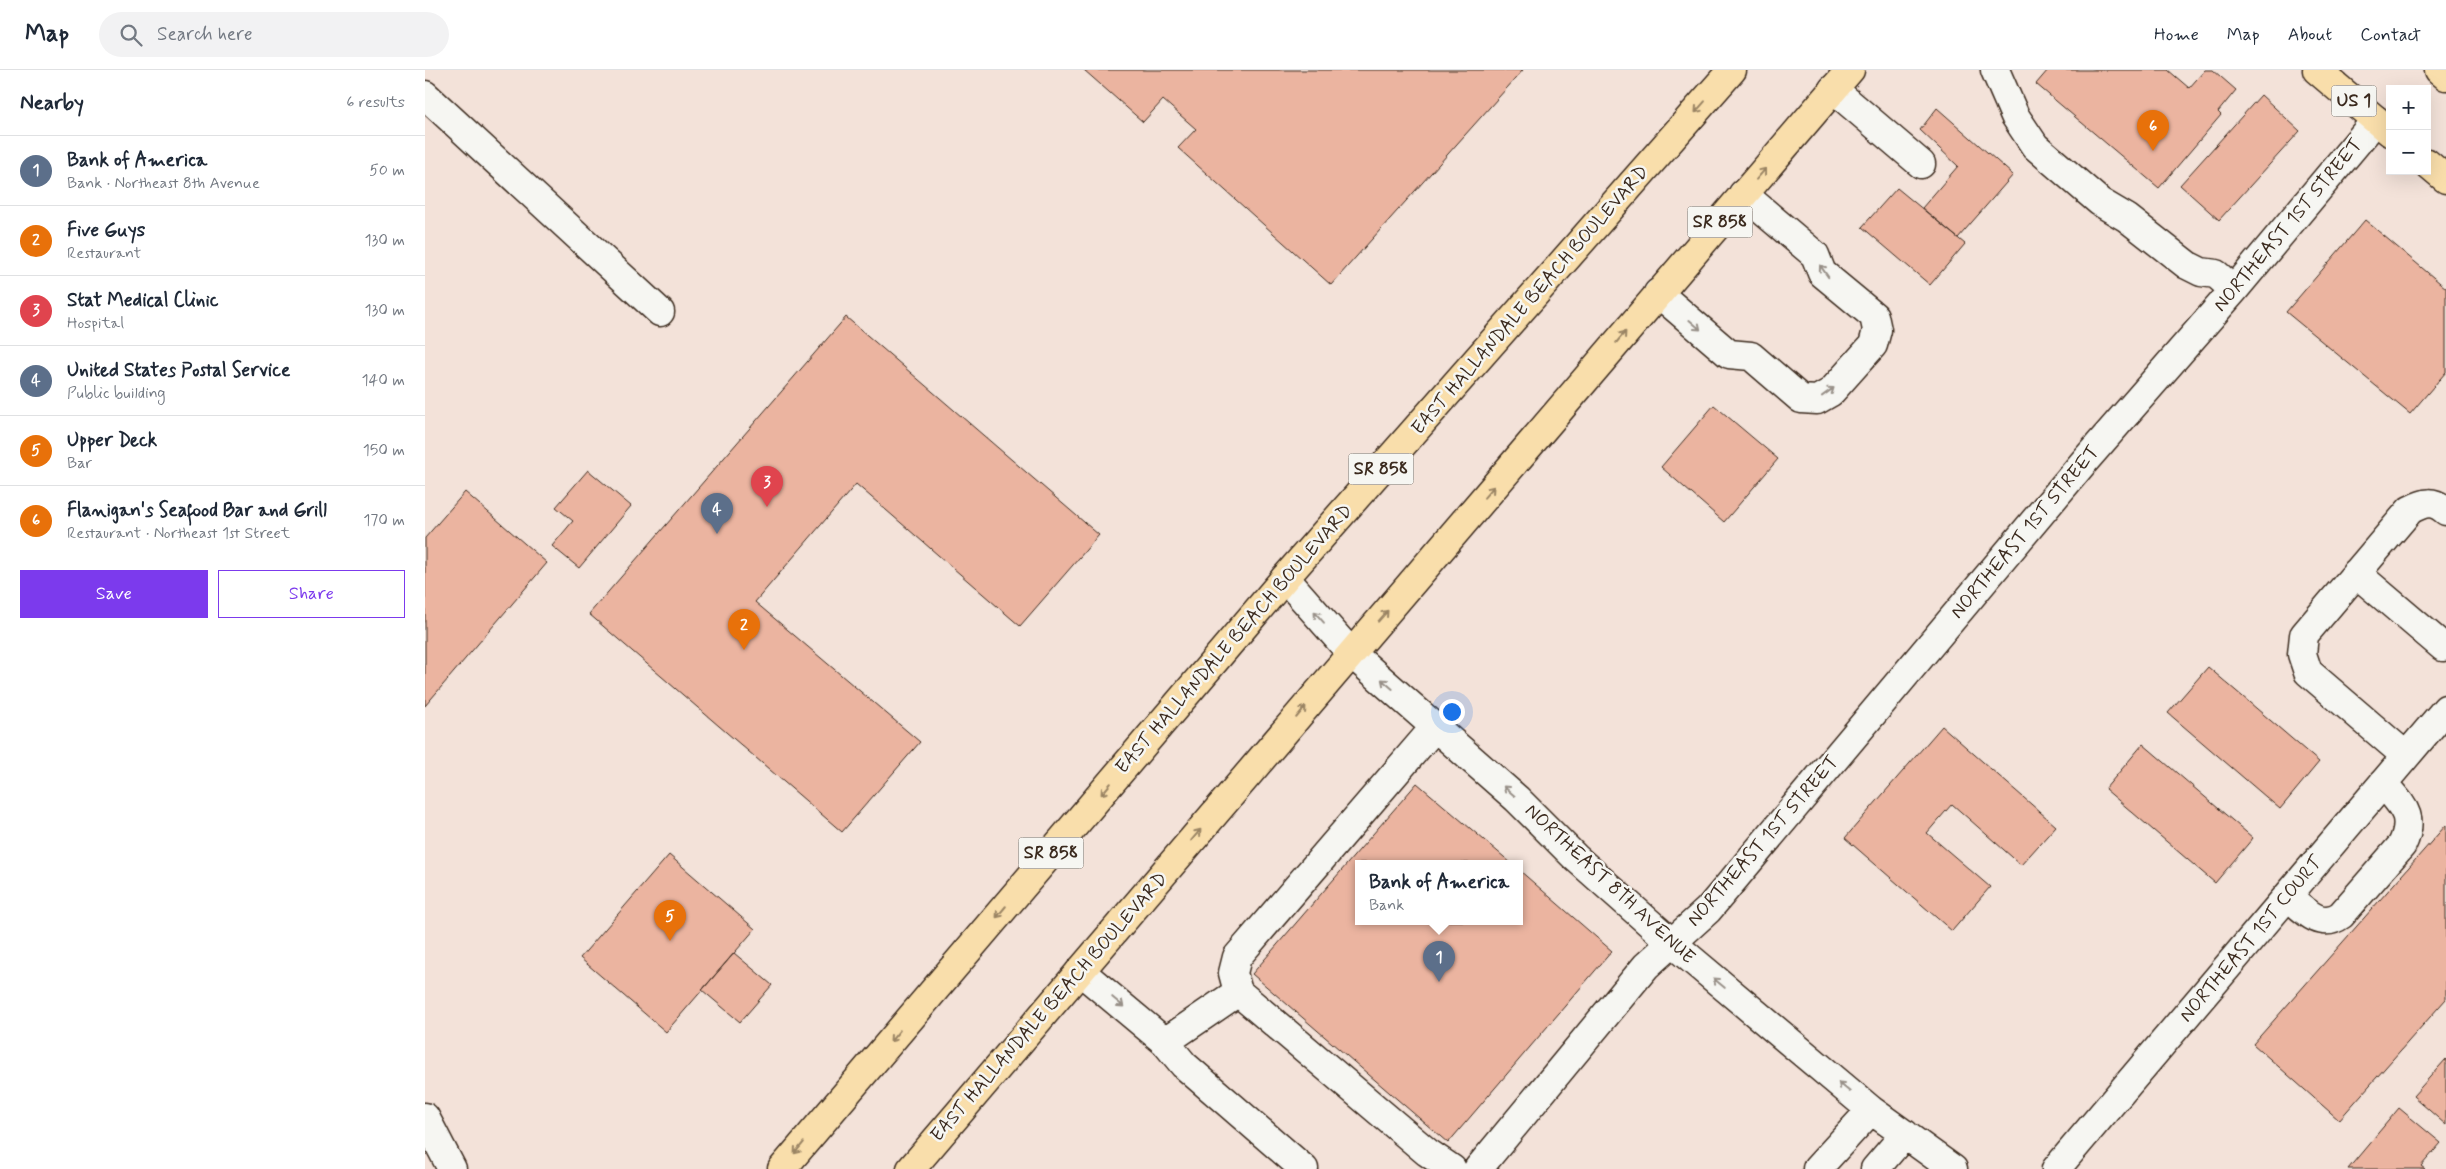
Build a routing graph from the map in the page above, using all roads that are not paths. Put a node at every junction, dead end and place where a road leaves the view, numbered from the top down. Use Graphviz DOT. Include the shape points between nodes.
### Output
graph roads {
  1 [pos="1732,70"];
  2 [pos="2317,70"];
  3 [pos="2439,70"];
  4 [pos="1998,71"];
  5 [pos="2446,76"];
  6 [pos="1841,80"];
  7 [pos="425,95"];
  8 [pos="2383,126"];
  9 [pos="1921,164"];
  10 [pos="2431,166"];
  11 [pos="2446,179"];
  12 [pos="1743,194"];
  13 [pos="2234,290"];
  14 [pos="1658,293"];
  15 [pos="660,312"];
  16 [pos="2446,511"];
  17 [pos="2356,573"];
  18 [pos="1285,578"];
  19 [pos="2443,647"];
  20 [pos="1351,653"];
  21 [pos="2446,709"];
  22 [pos="1435,727"];
  23 [pos="2407,756"];
  24 [pos="2383,783"];
  25 [pos="2288,896"];
  26 [pos="1672,943"];
  27 [pos="1080,971"];
  28 [pos="1239,992"];
  29 [pos="1165,1042"];
  30 [pos="1871,1110"];
  31 [pos="425,1117"];
  32 [pos="1905,1134"];
  33 [pos="452,1169"];
  34 [pos="782,1169"];
  35 [pos="911,1169"];
  36 [pos="1304,1169"];
  37 [pos="1453,1169"];
  38 [pos="1478,1169"];
  39 [pos="1817,1169"];
  40 [pos="1875,1169"];
  41 [pos="1953,1169"];
  42 [pos="2056,1169"];
  1 -- 18 [label="main road, EAST HALLANDALE BEACH BOULEVARD / SR 858, one-way"];
  2 -- 8 [label="main road, US 1"];
  3 -- 5 [label="main road"];
  4 -- 13 [label="street" via="2015,116 2035,146 2099,202 2127,218 2187,265 2201,272 2216,274"];
  6 -- 9 [label="street"];
  12 -- 6 [label="main road, EAST HALLANDALE BEACH BOULEVARD / SR 858, one-way"];
  7 -- 15 [label="street"];
  8 -- 13 [label="street, NORTHEAST 1ST STREET"];
  10 -- 11 [label="main road"];
  12 -- 14 [label="main road, EAST HALLANDALE BEACH BOULEVARD / SR 858"];
  14 -- 12 [label="street, one-way" via="1729,354 1751,356 1801,399 1817,400 1831,392 1873,345 1877,330 1874,316 1823,273 1815,255"];
  13 -- 26 [label="street, NORTHEAST 1ST STREET" via="2083,463 1708,910"];
  20 -- 14 [label="main road, EAST HALLANDALE BEACH BOULEVARD / SR 858, one-way"];
  16 -- 17 [label="street" via="2438,504 2425,502 2410,510"];
  17 -- 19 [label="street"];
  17 -- 23 [label="street" via="2304,635 2302,654 2308,672"];
  20 -- 18 [label="street, NORTHEAST 8TH AVENUE, one-way"];
  18 -- 34 [label="main road, EAST HALLANDALE BEACH BOULEVARD / SR 858, one-way"];
  22 -- 20 [label="street, NORTHEAST 8TH AVENUE, one-way"];
  27 -- 20 [label="main road, EAST HALLANDALE BEACH BOULEVARD / SR 858, one-way"];
  21 -- 23 [label="street, NORTHEAST 1ST COURT"];
  26 -- 22 [label="street, NORTHEAST 8TH AVENUE, one-way"];
  22 -- 28 [label="street" via="1237,957 1233,973"];
  23 -- 24 [label="street, NORTHEAST 1ST COURT"];
  24 -- 25 [label="street, NORTHEAST 1ST COURT"];
  24 -- 25 [label="street" via="2405,810 2409,822 2402,845 2334,920 2317,920"];
  25 -- 42 [label="street, NORTHEAST 1ST COURT"];
  30 -- 26 [label="street, NORTHEAST 8TH AVENUE, one-way"];
  26 -- 38 [label="street, NORTHEAST 1ST STREET" via="1646,966"];
  27 -- 29 [label="street, one-way"];
  27 -- 35 [label="main road, EAST HALLANDALE BEACH BOULEVARD / SR 858"];
  28 -- 29 [label="street"];
  28 -- 37 [label="street" via="1427,1152"];
  29 -- 36 [label="street" via="1184,1065"];
  30 -- 32 [label="street, NORTHEAST 8TH AVENUE"];
  30 -- 39 [label="street"];
  31 -- 33 [label="street"];
  32 -- 40 [label="street"];
  32 -- 41 [label="street, NORTHEAST 8TH AVENUE"];
}
